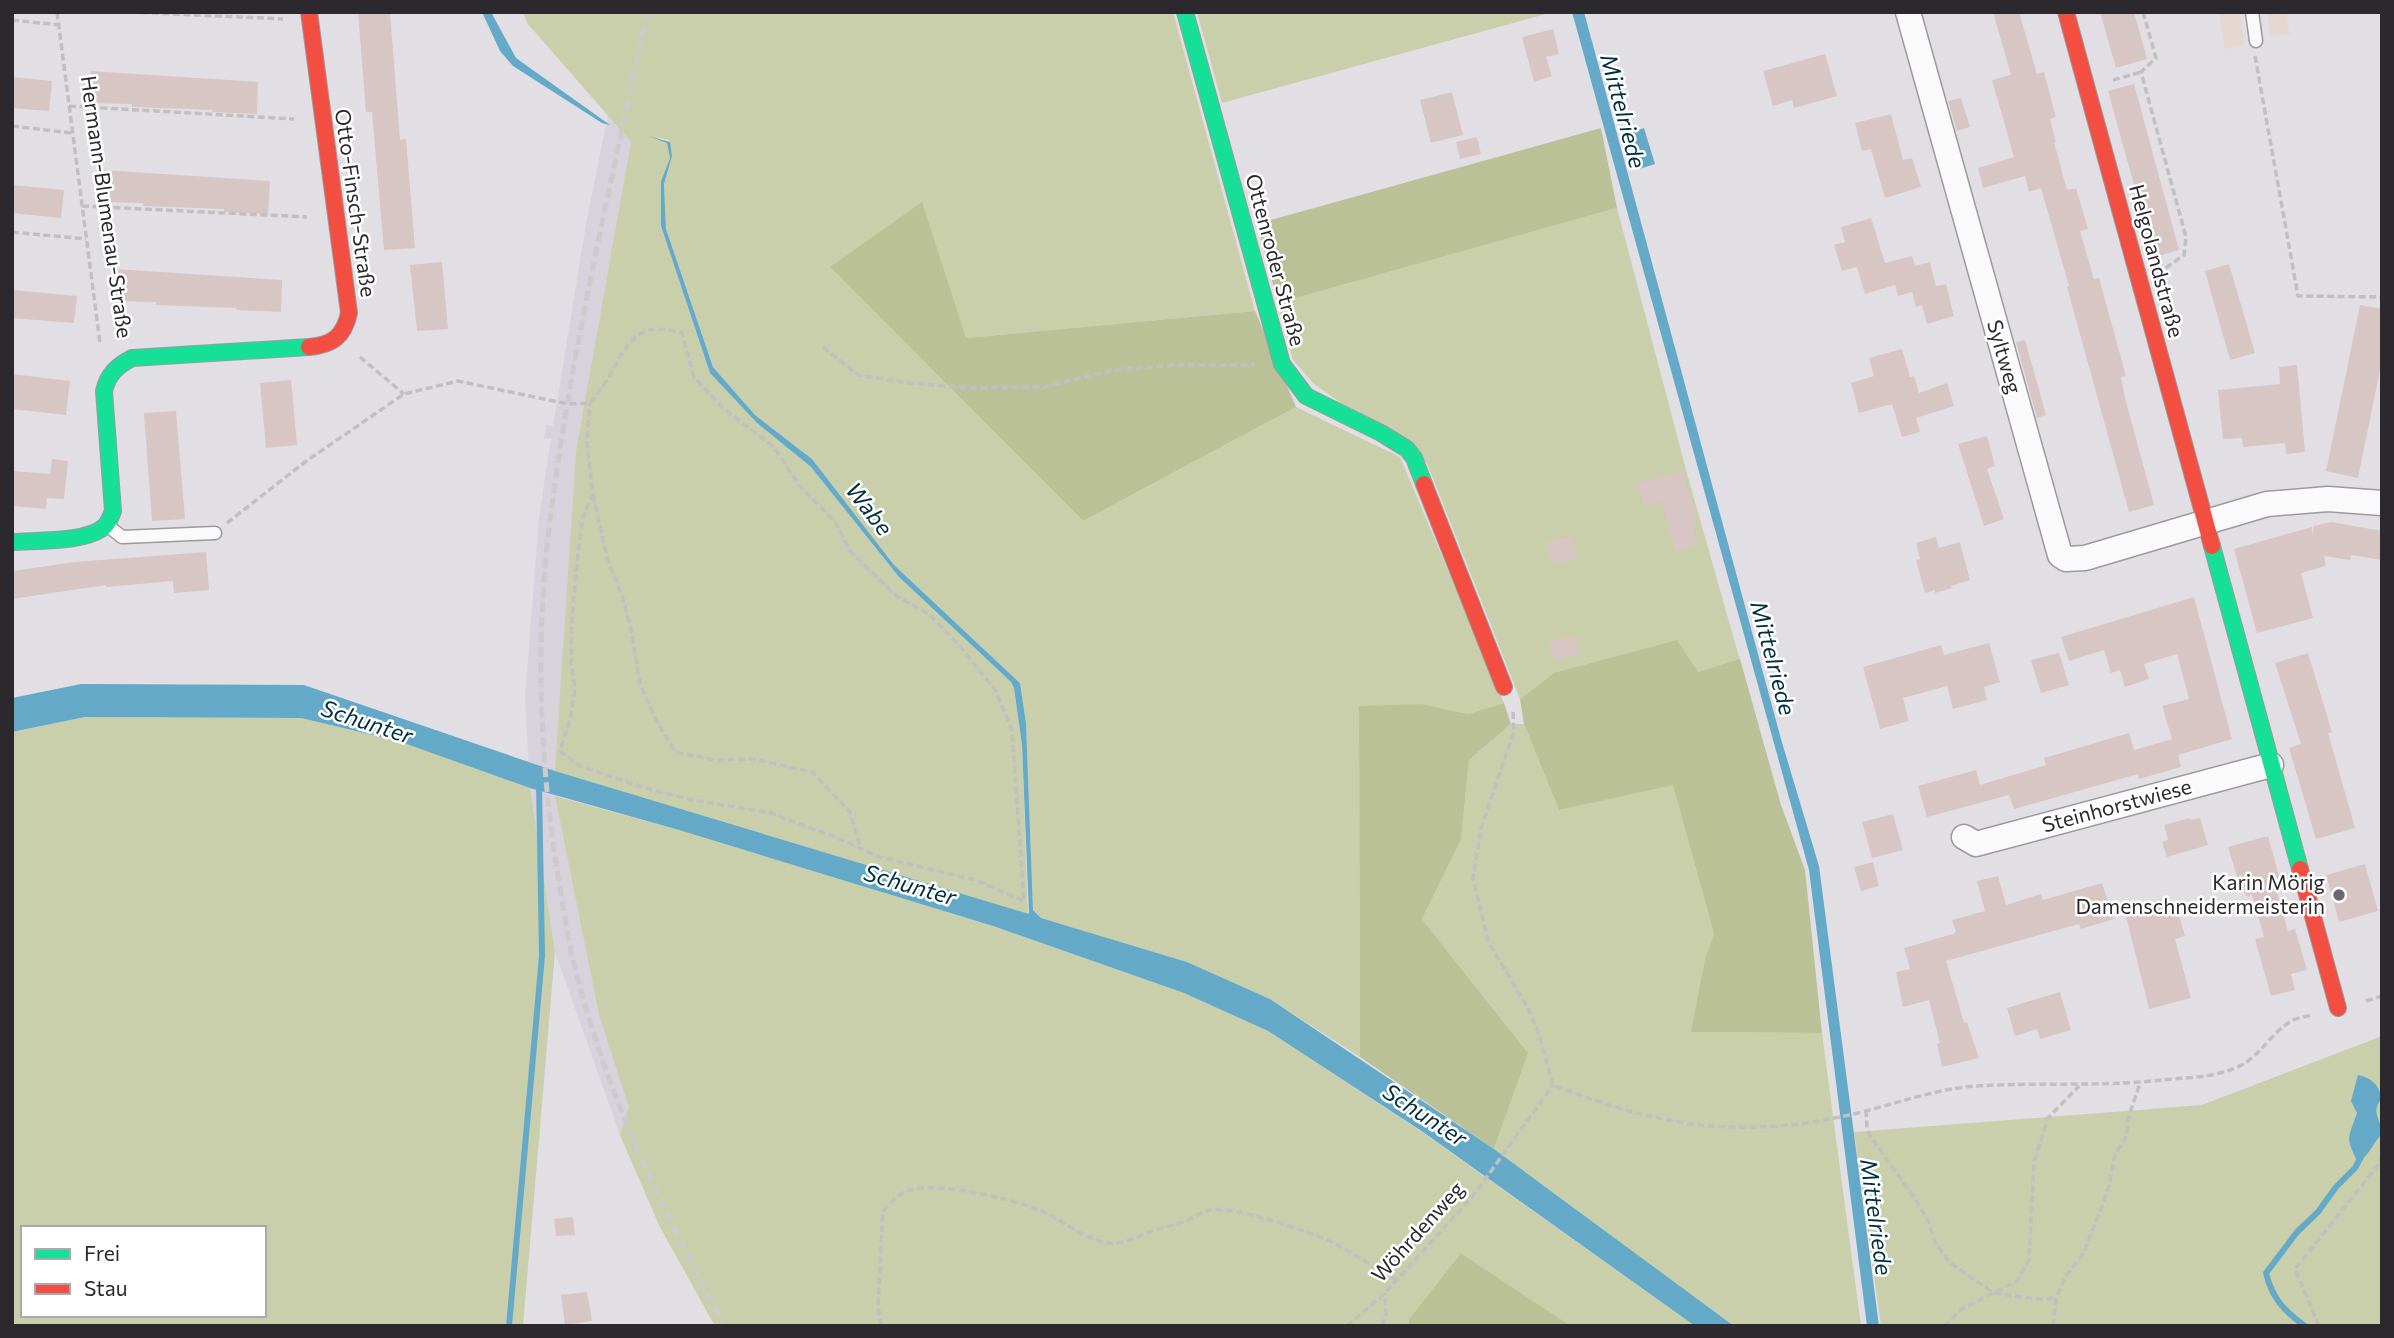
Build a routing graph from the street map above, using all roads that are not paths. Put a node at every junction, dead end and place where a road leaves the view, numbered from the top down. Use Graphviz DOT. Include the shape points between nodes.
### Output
graph roads {
  1 [pos="1185,12"];
  2 [pos="1908,12"];
  3 [pos="2066,12"];
  4 [pos="2252,12"];
  5 [pos="309,16"];
  6 [pos="2256,41"];
  7 [pos="116,366"];
  8 [pos="2382,503"];
  9 [pos="2204,521"];
  10 [pos="107,525"];
  11 [pos="215,533"];
  12 [pos="12,542"];
  13 [pos="1504,687"];
  14 [pos="2272,765"];
  15 [pos="1964,837"];
  16 [pos="2338,1008"];
  1 -- 13 [label="street, Ottenroder Straße" via="1282,364 1306,396 1408,449"];
  2 -- 9 [label="street, Syltweg" via="2060,555 2075,560"];
  3 -- 9 [label="street, Helgolandstraße"];
  4 -- 6 [label="lane"];
  5 -- 7 [label="street, Otto-Finsch-Straße" via="349,313 346,330 339,339 314,347 132,358"];
  7 -- 10 [label="street, Hermann-Blumenau-Straße" via="104,391 113,511"];
  8 -- 9 [label="street" via="2288,501"];
  9 -- 14 [label="street"];
  10 -- 11 [label="lane" via="122,537"];
  10 -- 12 [label="street" via="96,533"];
  14 -- 15 [label="street, Steinhorstwiese" via="1976,845"];
  14 -- 16 [label="street"];
}
